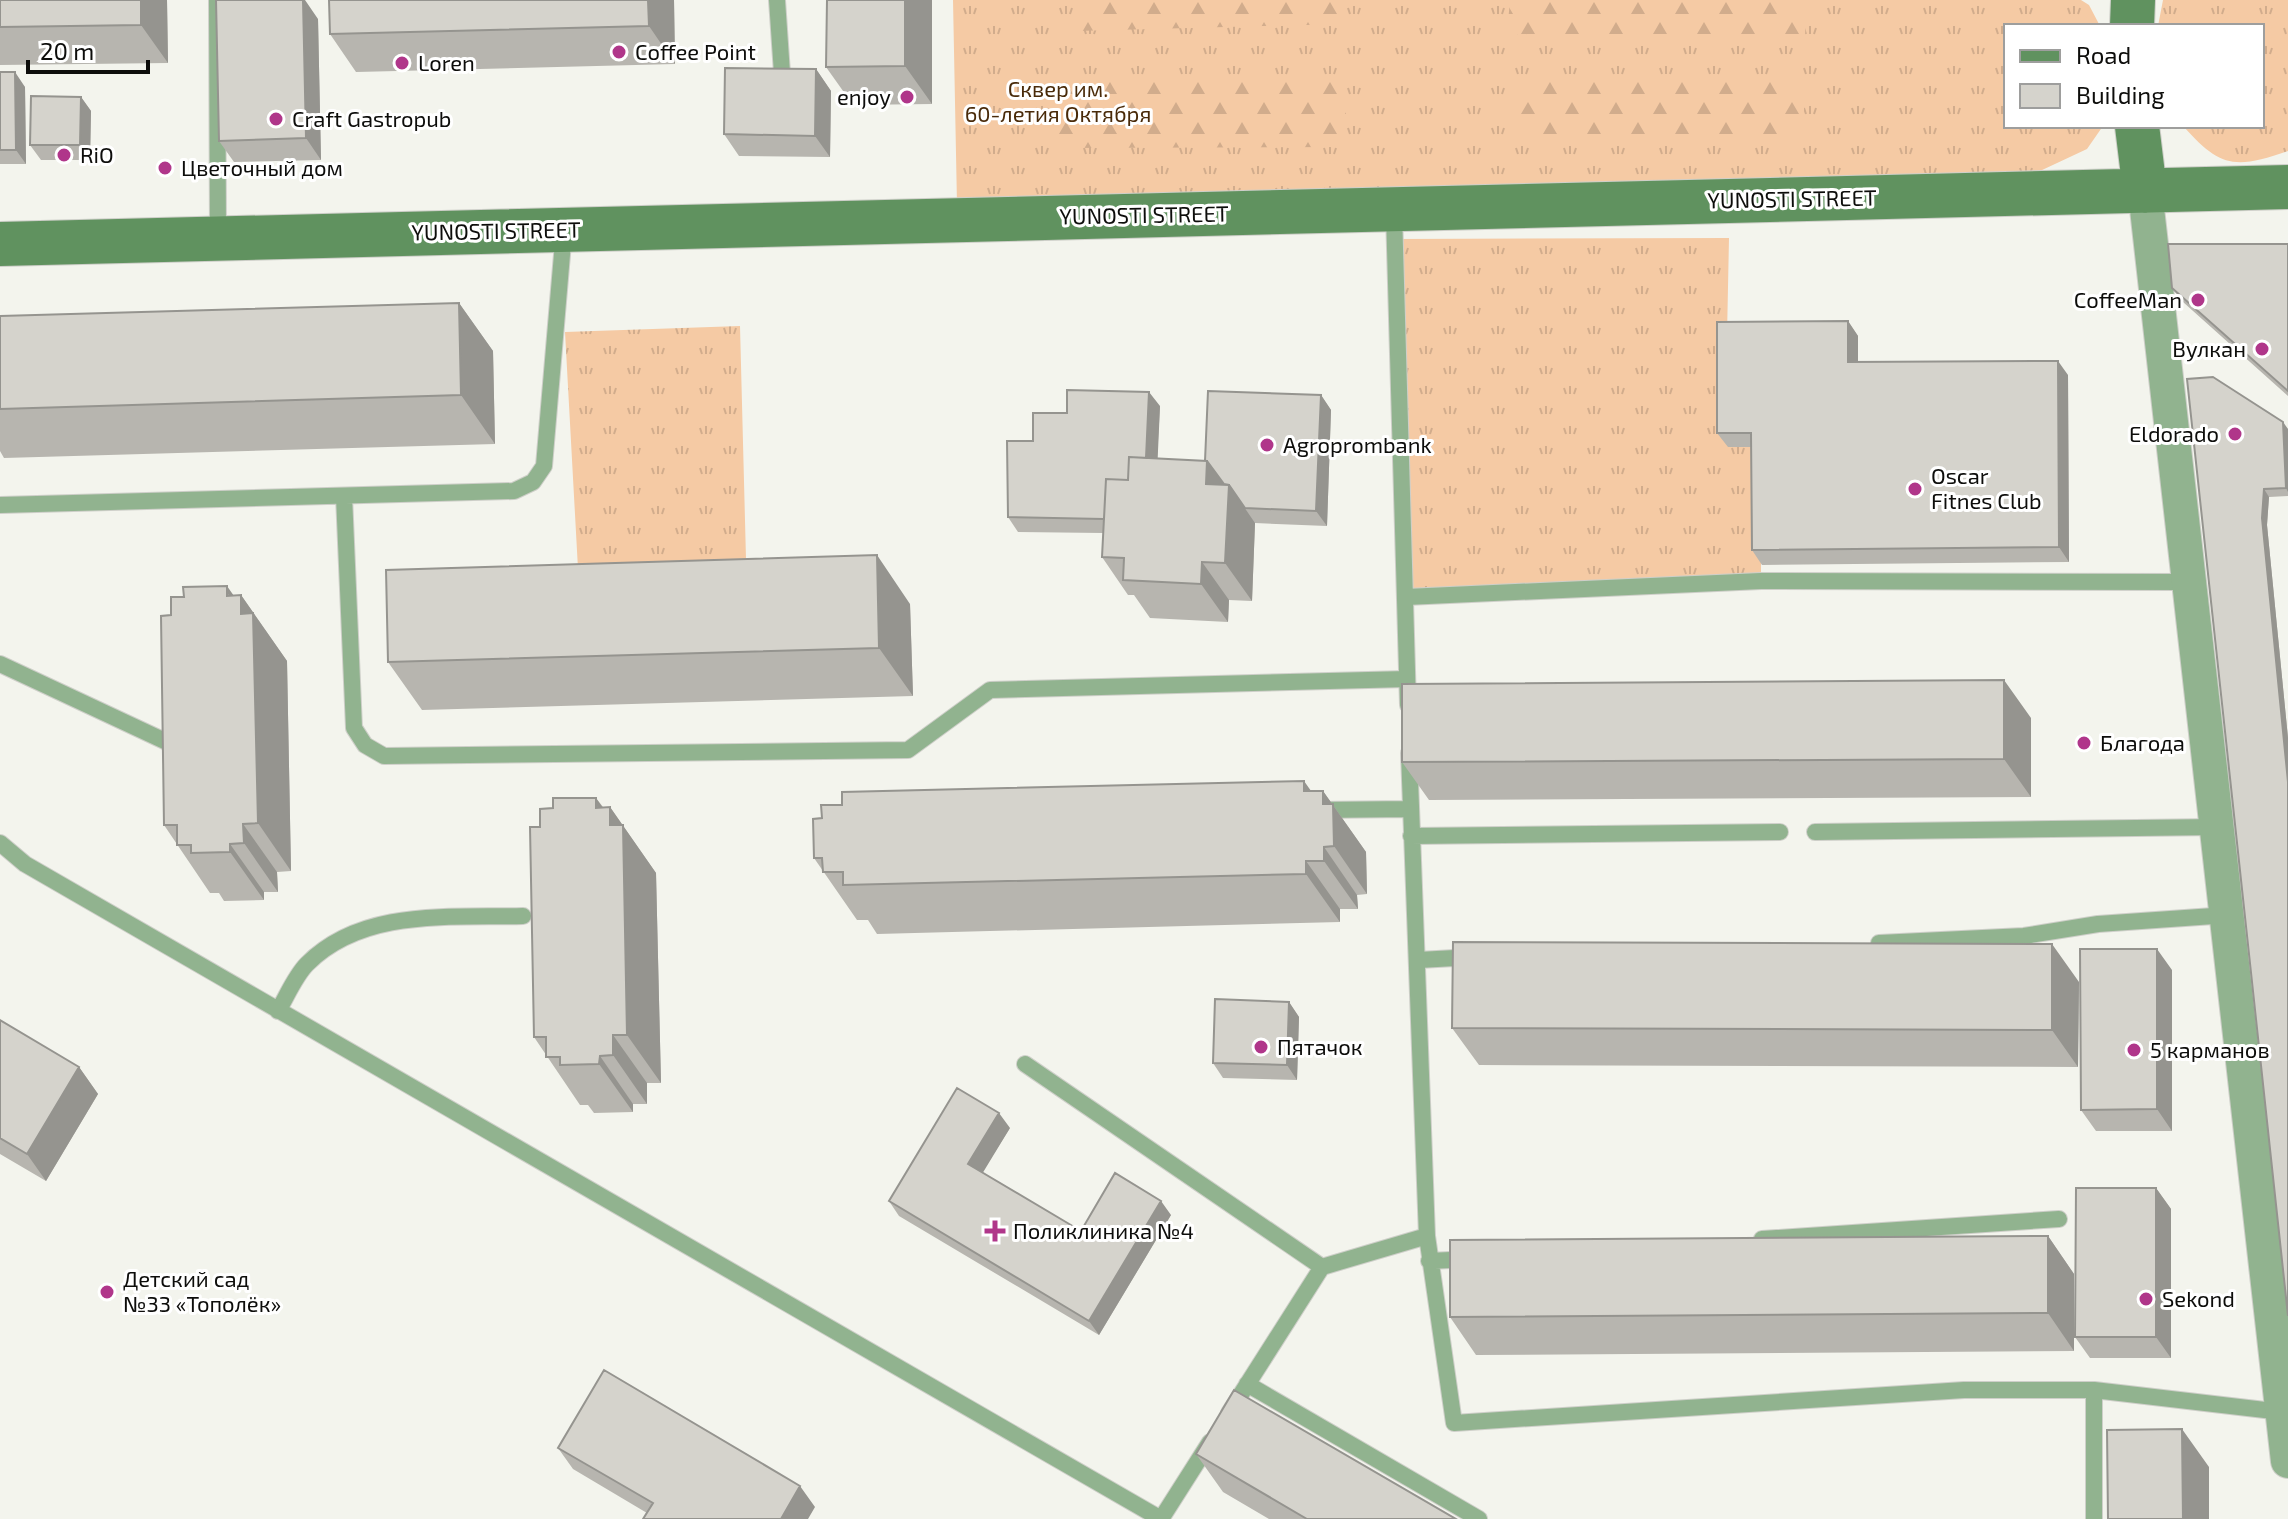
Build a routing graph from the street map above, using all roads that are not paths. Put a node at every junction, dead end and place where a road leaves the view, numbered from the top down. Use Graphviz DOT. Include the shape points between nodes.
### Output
graph roads {
  1 [pos="217,0"];
  2 [pos="777,0"];
  3 [pos="2133,0"];
  4 [pos="2132,24"];
  5 [pos="783,88"];
  6 [pos="2137,128"];
  7 [pos="2288,187"];
  8 [pos="2145,191"];
  9 [pos="1393,209"];
  10 [pos="564,230"];
  11 [pos="218,238"];
  12 [pos="0,244"];
  13 [pos="344,496"];
  14 [pos="0,505"];
  15 [pos="2191,582"];
  16 [pos="1406,597"];
  17 [pos="0,664"];
  18 [pos="1407,679"];
  19 [pos="169,743"];
  20 [pos="1410,809"];
  21 [pos="1300,810"];
  22 [pos="2218,827"];
  23 [pos="1780,832"];
  24 [pos="1815,832"];
  25 [pos="1411,836"];
  26 [pos="0,843"];
  27 [pos="2228,915"];
  28 [pos="523,916"];
  29 [pos="1879,943"];
  30 [pos="1497,956"];
  31 [pos="1419,960"];
  32 [pos="278,1011"];
  33 [pos="1025,1064"];
  34 [pos="2059,1219"];
  35 [pos="1427,1236"];
  36 [pos="1744,1240"];
  37 [pos="1492,1257"];
  38 [pos="1429,1261"];
  39 [pos="1322,1267"];
  40 [pos="1247,1384"];
  41 [pos="2094,1390"];
  42 [pos="2285,1412"];
  43 [pos="2288,1461"];
  44 [pos="1161,1519"];
  45 [pos="1479,1519"];
  46 [pos="2094,1519"];
  1 -- 11 [label="lane"];
  2 -- 5 [label="lane"];
  3 -- 4 [label="street"];
  6 -- 8 [label="street"];
  7 -- 8 [label="street, YUNOSTI STREET"];
  8 -- 9 [label="street, YUNOSTI STREET"];
  8 -- 15 [label="street"];
  9 -- 10 [label="street, YUNOSTI STREET"];
  9 -- 16 [label="lane"];
  10 -- 11 [label="street, YUNOSTI STREET"];
  10 -- 13 [label="lane" via="544,466 533,482 514,491"];
  11 -- 12 [label="street, YUNOSTI STREET"];
  13 -- 14 [label="lane"];
  13 -- 18 [label="lane" via="354,728 365,745 384,756 908,750 990,690"];
  15 -- 16 [label="lane" via="1761,581"];
  15 -- 22 [label="street"];
  16 -- 18 [label="lane"];
  17 -- 19 [label="lane"];
  18 -- 20 [label="lane"];
  20 -- 21 [label="lane"];
  20 -- 25 [label="lane"];
  22 -- 24 [label="lane"];
  22 -- 27 [label="street"];
  23 -- 25 [label="lane"];
  25 -- 31 [label="lane"];
  26 -- 32 [label="lane" via="25,864"];
  27 -- 29 [label="lane" via="2098,924 2024,936"];
  27 -- 42 [label="street"];
  28 -- 32 [label="lane" via="410,919 355,932 306,964"];
  30 -- 31 [label="lane"];
  31 -- 35 [label="lane"];
  32 -- 44 [label="lane"];
  33 -- 39 [label="lane"];
  34 -- 36 [label="lane"];
  35 -- 38 [label="lane"];
  35 -- 39 [label="lane"];
  37 -- 38 [label="lane"];
  38 -- 41 [label="lane" via="1454,1423 1964,1390"];
  39 -- 40 [label="lane"];
  40 -- 44 [label="lane"];
  40 -- 45 [label="lane"];
  41 -- 42 [label="lane"];
  41 -- 46 [label="lane"];
  42 -- 43 [label="street"];
}
